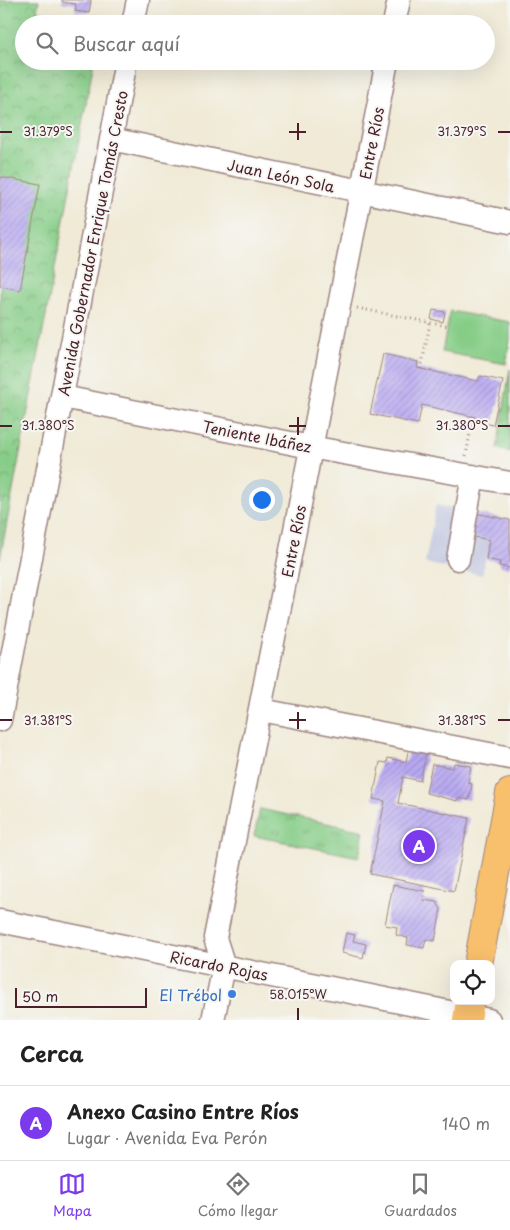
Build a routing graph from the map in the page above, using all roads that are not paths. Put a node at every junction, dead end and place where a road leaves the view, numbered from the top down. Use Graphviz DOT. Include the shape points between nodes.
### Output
graph roads {
  1 [pos="138,0"];
  2 [pos="399,0"];
  3 [pos="135,15"];
  4 [pos="396,15"];
  5 [pos="124,70"];
  6 [pos="385,70"];
  7 [pos="111,139"];
  8 [pos="362,192"];
  9 [pos="510,222"];
  10 [pos="63,397"];
  11 [pos="310,447"];
  12 [pos="468,475"];
  13 [pos="510,483"];
  14 [pos="458,559"];
  15 [pos="261,710"];
  16 [pos="0,720"];
  17 [pos="510,758"];
  18 [pos="510,793"];
  19 [pos="0,921"];
  20 [pos="479,960"];
  21 [pos="224,966"];
  22 [pos="474,1014"];
  23 [pos="213,1020"];
  1 -- 3 [label="street"];
  2 -- 4 [label="street"];
  5 -- 7 [label="street, Avenida Gobernador Enrique Tomás Cresto"];
  6 -- 8 [label="street, Entre Ríos"];
  7 -- 8 [label="street, Juan León Sola"];
  7 -- 10 [label="street, Avenida Gobernador Enrique Tomás Cresto"];
  8 -- 9 [label="street, Juan León Sola"];
  8 -- 11 [label="street, Entre Ríos"];
  10 -- 11 [label="street, Teniente Ibáñez"];
  10 -- 16 [label="street, Avenida Gobernador Enrique Tomás Cresto"];
  11 -- 12 [label="street, Teniente Ibáñez"];
  11 -- 15 [label="street, Entre Ríos"];
  12 -- 13 [label="street, Teniente Ibáñez"];
  12 -- 14 [label="street"];
  15 -- 17 [label="street"];
  15 -- 21 [label="street, Entre Ríos" via="215,938"];
  18 -- 20 [label="main road"];
  19 -- 21 [label="street, Ricardo Rojas"];
  21 -- 22 [label="street, Ricardo Rojas"];
  21 -- 23 [label="street, Entre Ríos"];
}
